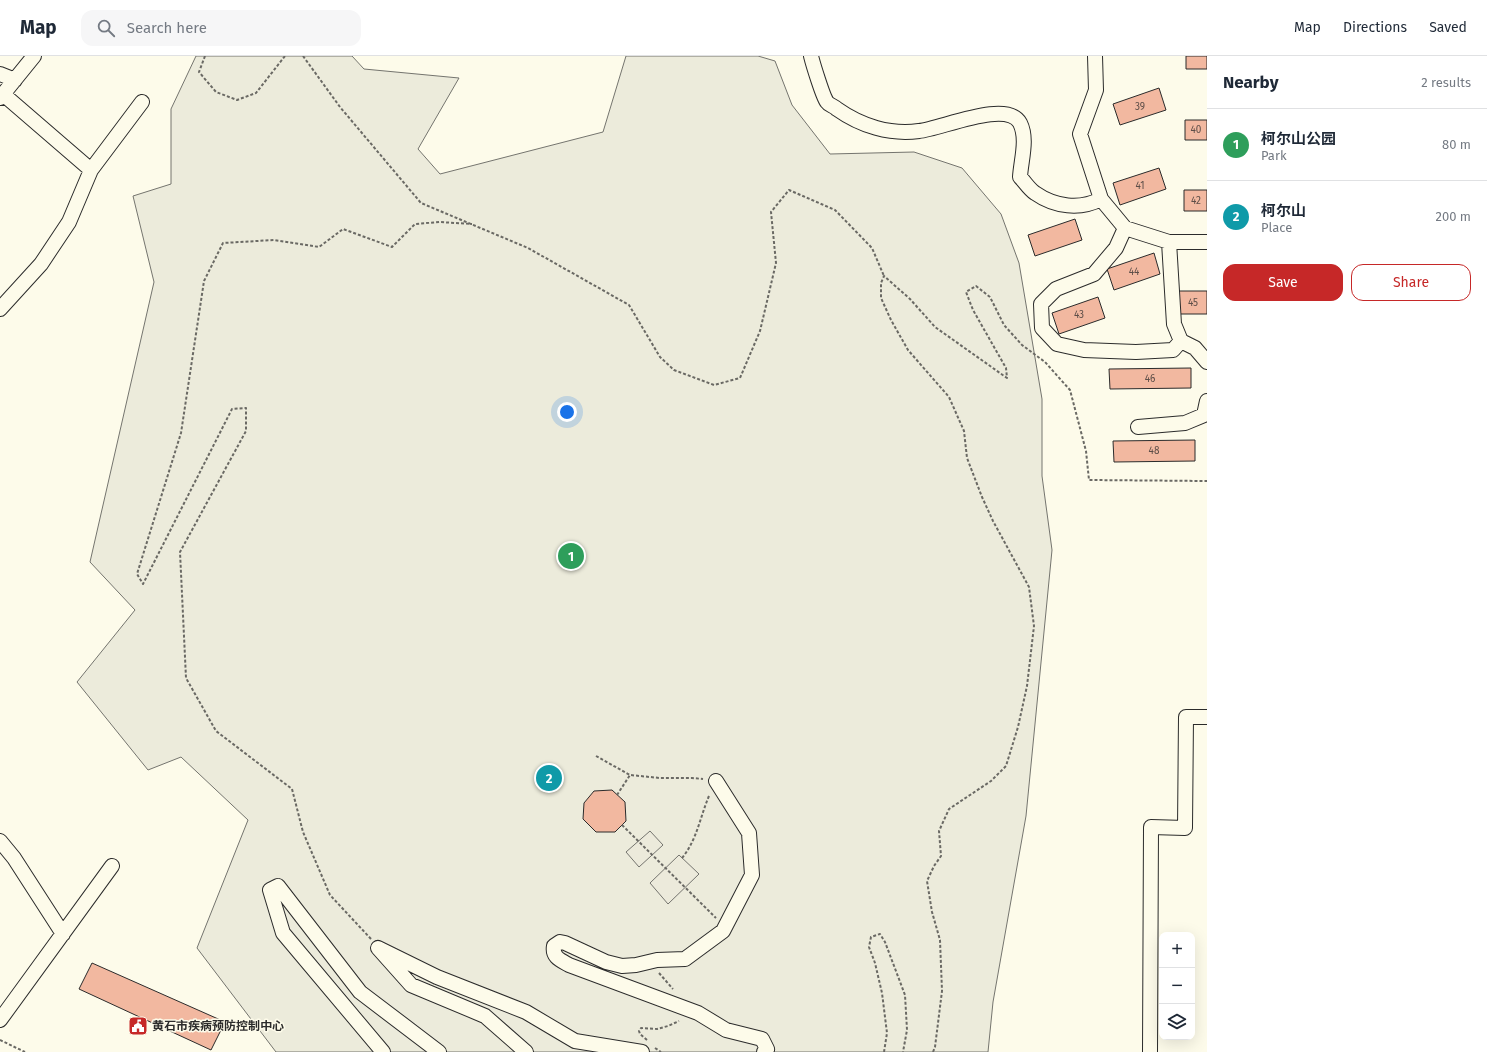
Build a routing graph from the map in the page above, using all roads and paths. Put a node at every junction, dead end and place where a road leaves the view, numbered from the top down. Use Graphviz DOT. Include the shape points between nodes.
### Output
graph roads {
  1 [pos="34,56"];
  2 [pos="205,56"];
  3 [pos="285,56"];
  4 [pos="303,56"];
  5 [pos="811,56"];
  6 [pos="1095,56"];
  7 [pos="0,74"];
  8 [pos="15,80"];
  9 [pos="2,96"];
  10 [pos="142,102"];
  11 [pos="91,170"];
  12 [pos="1101,198"];
  13 [pos="472,224"];
  14 [pos="1125,228"];
  15 [pos="1169,242"];
  16 [pos="1207,242"];
  17 [pos="884,276"];
  18 [pos="0,309"];
  19 [pos="1181,341"];
  20 [pos="1207,362"];
  21 [pos="1207,401"];
  22 [pos="1138,427"];
  23 [pos="1207,481"];
  24 [pos="1207,717"];
  25 [pos="596,756"];
  26 [pos="630,774"];
  27 [pos="716,781"];
  28 [pos="617,795"];
  29 [pos="622,825"];
  30 [pos="0,841"];
  31 [pos="682,858"];
  32 [pos="112,866"];
  33 [pos="725,927"];
  34 [pos="63,934"];
  35 [pos="378,948"];
  36 [pos="657,960"];
  37 [pos="675,991"];
  38 [pos="698,1013"];
  39 [pos="0,1020"];
  40 [pos="0,1040"];
  41 [pos="648,1047"];
  42 [pos="25,1052"];
  43 [pos="383,1052"];
  44 [pos="439,1052"];
  45 [pos="526,1052"];
  46 [pos="661,1052"];
  47 [pos="764,1052"];
  48 [pos="884,1052"];
  49 [pos="903,1052"];
  50 [pos="933,1052"];
  51 [pos="1150,1052"];
  1 -- 8 [label="street"];
  2 -- 3 [label="path" via="200,72 216,92 237,100 256,93"];
  4 -- 13 [label="path" via="340,107 421,203"];
  5 -- 12 [label="street" via="826,102 850,117 886,131 904,132 920,131 995,113 1013,116 1020,122 1023,132 1020,177 1035,193 1052,202 1071,206 1090,204"];
  6 -- 12 [label="street" via="1096,90 1080,134"];
  7 -- 8 [label="street"];
  8 -- 9 [label="street"];
  9 -- 11 [label="street"];
  10 -- 11 [label="street"];
  11 -- 18 [label="street" via="69,222 41,264"];
  12 -- 14 [label="street"];
  13 -- 17 [label="path" via="528,248 629,305 660,357 674,370 714,385 740,378 760,331 776,263 771,212 789,190 835,210 872,248"];
  13 -- 35 [label="path" via="415,224 392,247 344,229 319,246 274,240 223,244 204,281 181,433 137,574 143,584 232,409 246,408 246,431 180,552 186,678 216,730 292,789 303,832 330,895"];
  14 -- 15 [label="street"];
  14 -- 19 [label="street" via="1116,248 1094,274 1056,289 1041,304 1042,328 1057,344 1084,350 1173,350"];
  15 -- 16 [label="street"];
  15 -- 19 [label="street" via="1174,324"];
  17 -- 23 [label="path" via="910,299 934,327 1006,378 1006,368 973,310 966,292 976,286 990,297 1004,325 1022,345 1045,362 1070,390 1086,451 1089,480"];
  17 -- 50 [label="path" via="881,283 881,298 891,320 908,350 948,397 964,431 967,458 982,497 1029,587 1034,626 1027,686 1006,766 991,781 949,809 939,831 941,856 927,881 940,940 942,991"];
  19 -- 20 [label="street" via="1195,348"];
  21 -- 22 [label="street" via="1204,415 1185,423"];
  24 -- 51 [label="street" via="1186,717 1184,828 1151,827"];
  25 -- 26 [label="path"];
  26 -- 27 [label="path"];
  26 -- 28 [label="path"];
  27 -- 31 [label="path" via="694,839"];
  27 -- 33 [label="street" via="749,833 752,874"];
  29 -- 33 [label="path"];
  30 -- 34 [label="street" via="14,858"];
  32 -- 34 [label="street"];
  33 -- 36 [label="street" via="685,959"];
  34 -- 39 [label="street"];
  35 -- 41 [label="street" via="437,977 526,1012 574,1041"];
  35 -- 45 [label="street" via="411,985 485,1016"];
  36 -- 37 [label="path" via="657,971"];
  36 -- 38 [label="street" via="622,966 606,962 560,942 554,946 553,951 556,957 569,965"];
  38 -- 41 [label="path" via="692,1018 657,1029 641,1028 640,1034"];
  38 -- 47 [label="street" via="726,1030 762,1039 767,1049"];
  40 -- 42 [label="path"];
  41 -- 46 [label="path"];
  43 -- 44 [label="street" via="283,933 270,890 278,886 360,992"];
  48 -- 49 [label="path" via="887,1034 882,993 869,947 872,937 880,934 905,995 907,1030"];
}
